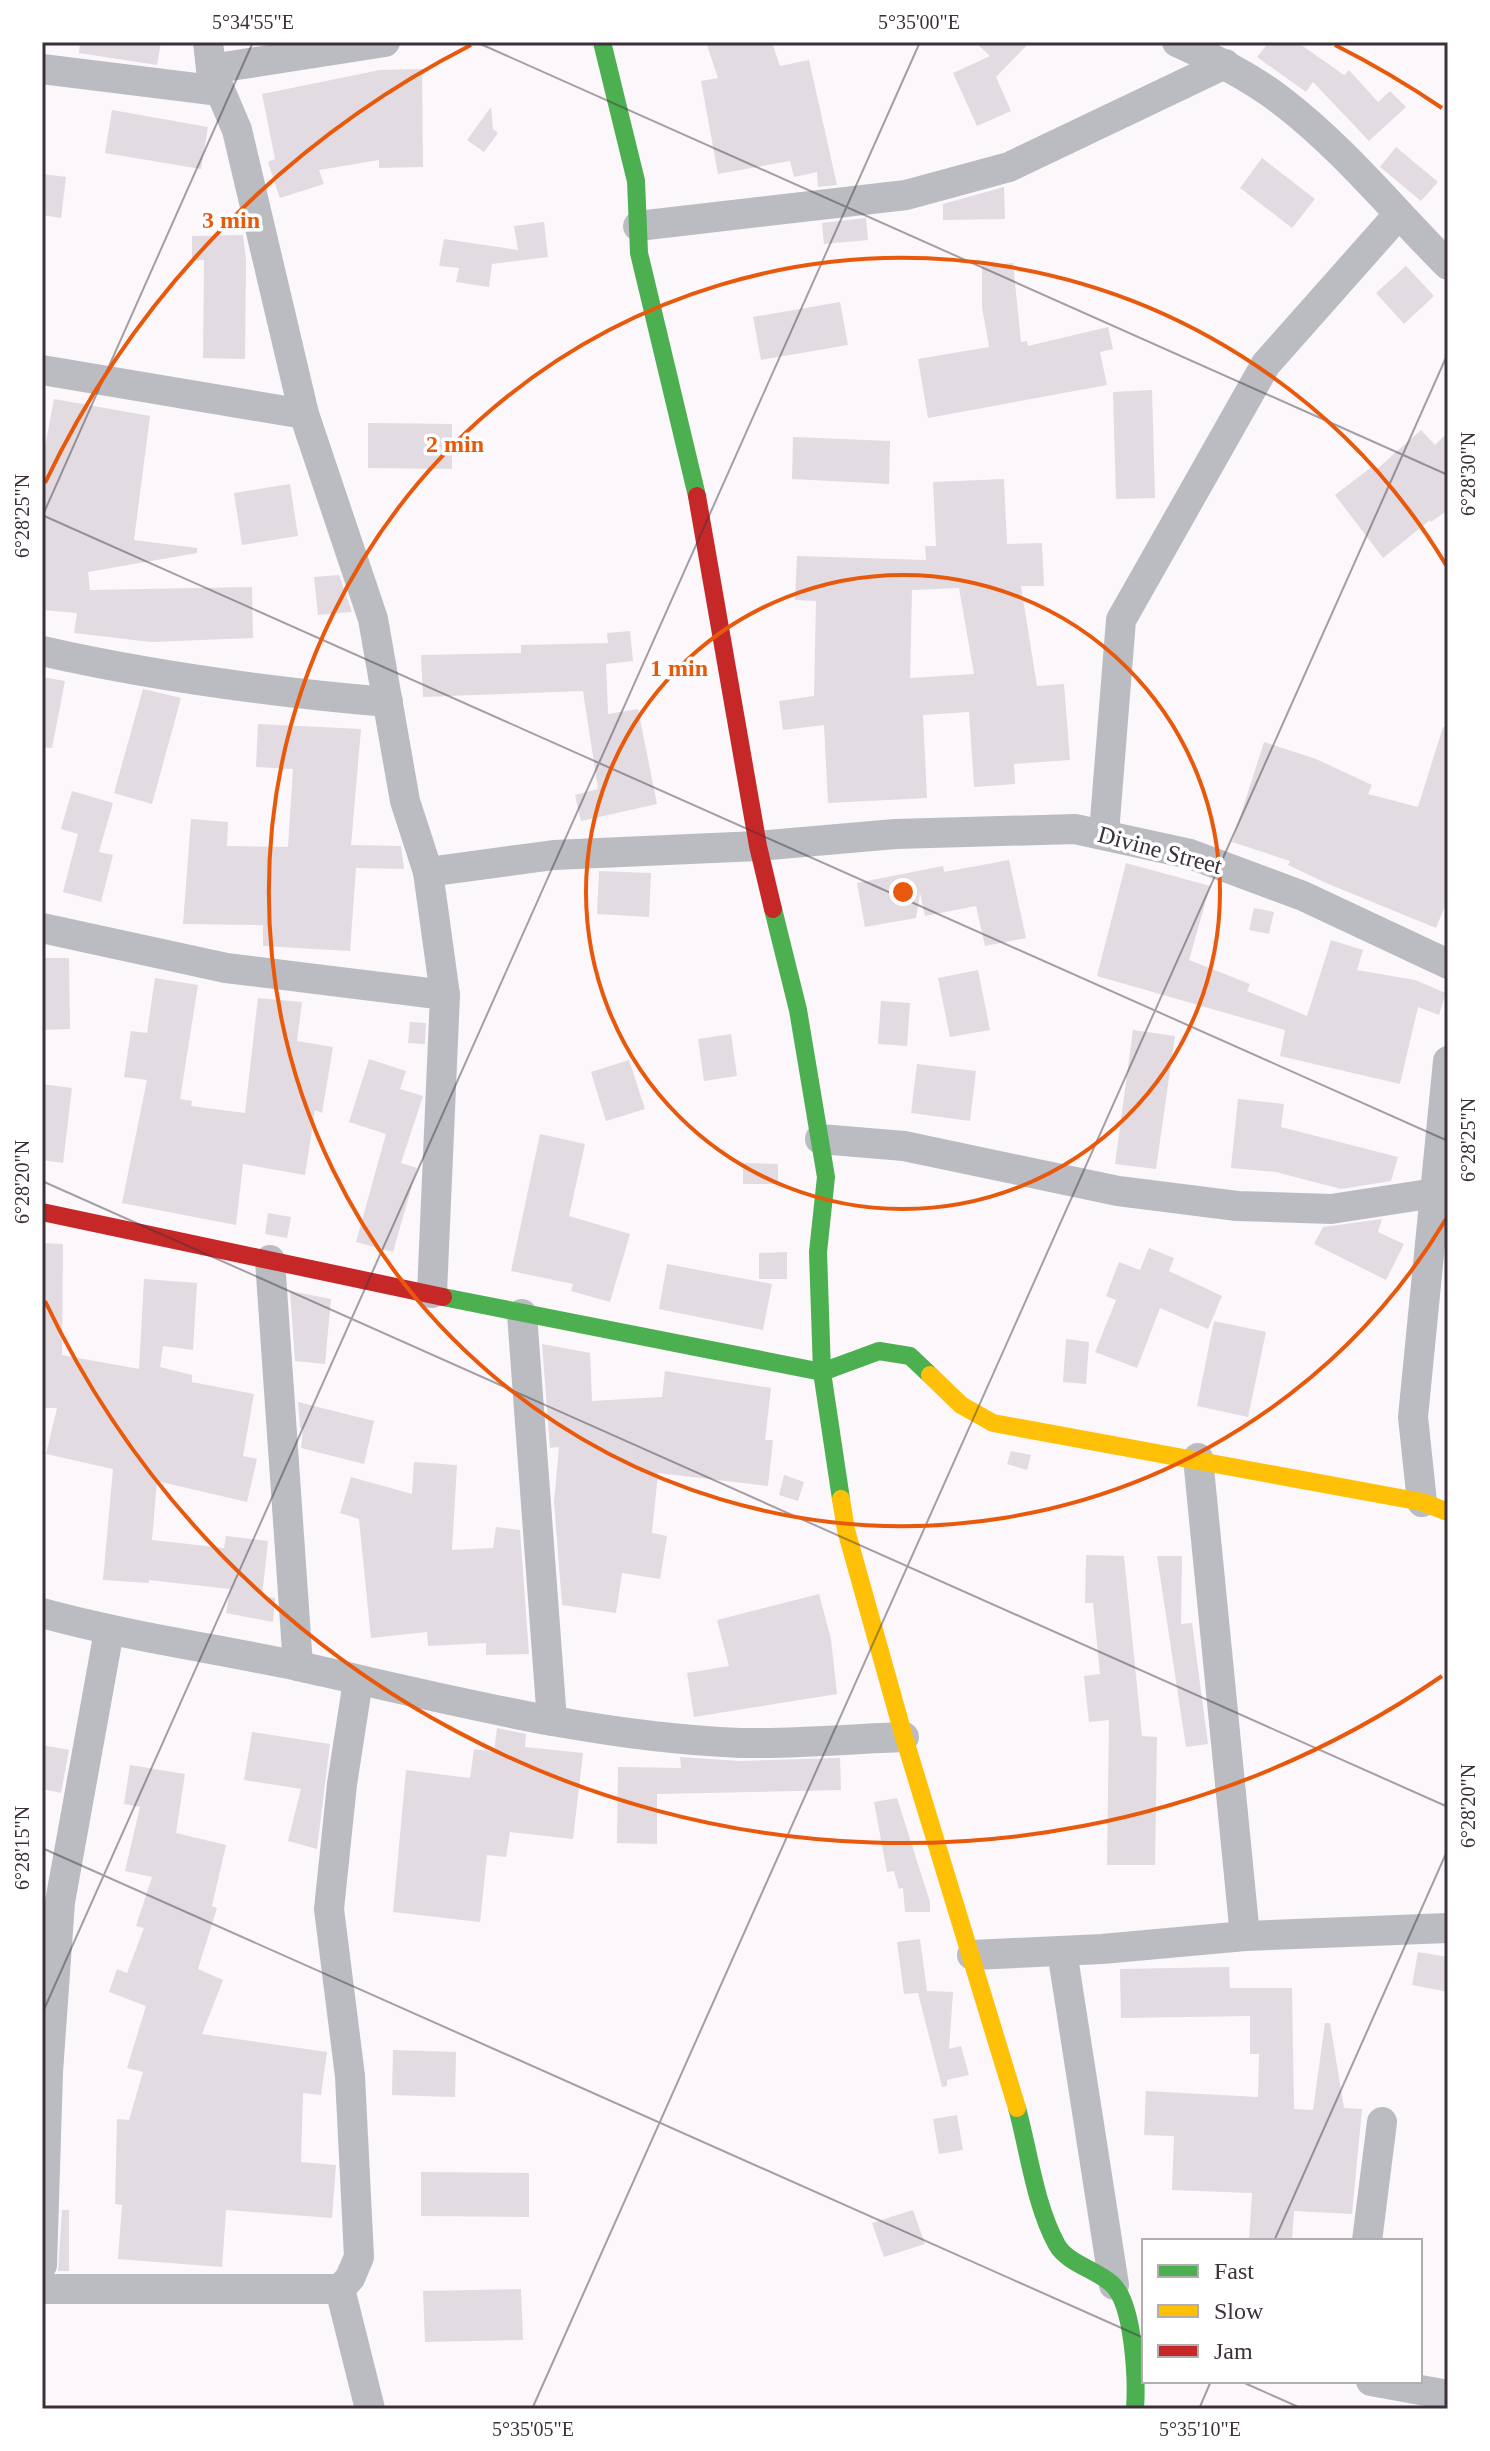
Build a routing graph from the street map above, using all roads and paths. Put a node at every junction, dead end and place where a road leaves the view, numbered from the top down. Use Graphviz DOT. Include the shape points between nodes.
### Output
graph roads {
  1 [pos="385,42"];
  2 [pos="602,42"];
  3 [pos="1177,42"];
  4 [pos="1225,64"];
  5 [pos="213,68"];
  6 [pos="42,69"];
  7 [pos="1398,215"];
  8 [pos="638,226"];
  9 [pos="1448,265"];
  10 [pos="42,370"];
  11 [pos="304,414"];
  12 [pos="42,651"];
  13 [pos="388,702"];
  14 [pos="1104,833"];
  15 [pos="758,846"];
  16 [pos="428,872"];
  17 [pos="42,928"];
  18 [pos="1448,964"];
  19 [pos="445,995"];
  20 [pos="1448,1061"];
  21 [pos="820,1139"];
  22 [pos="1435,1193"];
  23 [pos="42,1212"];
  24 [pos="270,1260"];
  25 [pos="432,1293"];
  26 [pos="522,1314"];
  27 [pos="822,1372"];
  28 [pos="1198,1458"];
  29 [pos="1435,1507"];
  30 [pos="42,1613"];
  31 [pos="109,1631"];
  32 [pos="298,1666"];
  33 [pos="358,1681"];
  34 [pos="552,1721"];
  35 [pos="904,1737"];
  36 [pos="51,1902"];
  37 [pos="1448,1928"];
  38 [pos="1245,1936"];
  39 [pos="1062,1951"];
  40 [pos="972,1955"];
  41 [pos="1382,2122"];
  42 [pos="1367,2239"];
  43 [pos="42,2265"];
  44 [pos="1114,2285"];
  45 [pos="42,2289"];
  46 [pos="340,2289"];
  47 [pos="1382,2383"];
  48 [pos="1139,2394"];
  49 [pos="1448,2395"];
  50 [pos="370,2409"];
  1 -- 5 [label="street"];
  2 -- 8 [label="street" via="636,181"];
  3 -- 4 [label="street"];
  4 -- 7 [label="street" via="1283,101"];
  4 -- 8 [label="street" via="1009,167 906,195"];
  5 -- 6 [label="street"];
  5 -- 11 [label="street" via="237,130"];
  7 -- 9 [label="street"];
  7 -- 14 [label="street" via="1266,364 1121,620"];
  8 -- 15 [label="street" via="639,253 702,519"];
  10 -- 11 [label="street"];
  11 -- 13 [label="street" via="373,619"];
  12 -- 13 [label="street" via="269,692"];
  13 -- 16 [label="street" via="405,801"];
  14 -- 15 [label="street, Divine Street" via="980,830"];
  14 -- 18 [label="street, Divine Street" via="1190,854 1303,896"];
  15 -- 16 [label="street, Divine Street" via="554,855"];
  15 -- 21 [label="street" via="798,1010"];
  16 -- 19 [label="street"];
  17 -- 19 [label="street" via="226,968"];
  19 -- 25 [label="street"];
  20 -- 22 [label="street"];
  21 -- 22 [label="street" via="904,1146 1118,1191 1237,1206 1331,1209"];
  21 -- 27 [label="street" via="826,1177 818,1252"];
  22 -- 29 [label="street" via="1413,1417"];
  23 -- 24 [label="street"];
  24 -- 25 [label="street"];
  24 -- 32 [label="street"];
  25 -- 26 [label="street"];
  26 -- 27 [label="street"];
  26 -- 34 [label="street"];
  27 -- 28 [label="street" via="879,1351 910,1356 961,1405 993,1423"];
  27 -- 35 [label="street" via="846,1530"];
  28 -- 29 [label="street"];
  28 -- 38 [label="street"];
  30 -- 31 [label="street"];
  31 -- 32 [label="street"];
  31 -- 36 [label="street"];
  32 -- 33 [label="street"];
  33 -- 34 [label="street"];
  33 -- 46 [label="street" via="329,1909 350,2076 359,2257"];
  34 -- 35 [label="street" via="741,1743"];
  35 -- 40 [label="street"];
  36 -- 43 [label="street"];
  37 -- 38 [label="street"];
  38 -- 39 [label="street"];
  39 -- 40 [label="street"];
  39 -- 44 [label="street"];
  40 -- 44 [label="street" via="1050,2230 1059,2249"];
  41 -- 42 [label="street"];
  44 -- 48 [label="street"];
  45 -- 46 [label="street"];
  46 -- 50 [label="street"];
  47 -- 49 [label="street"];
}
